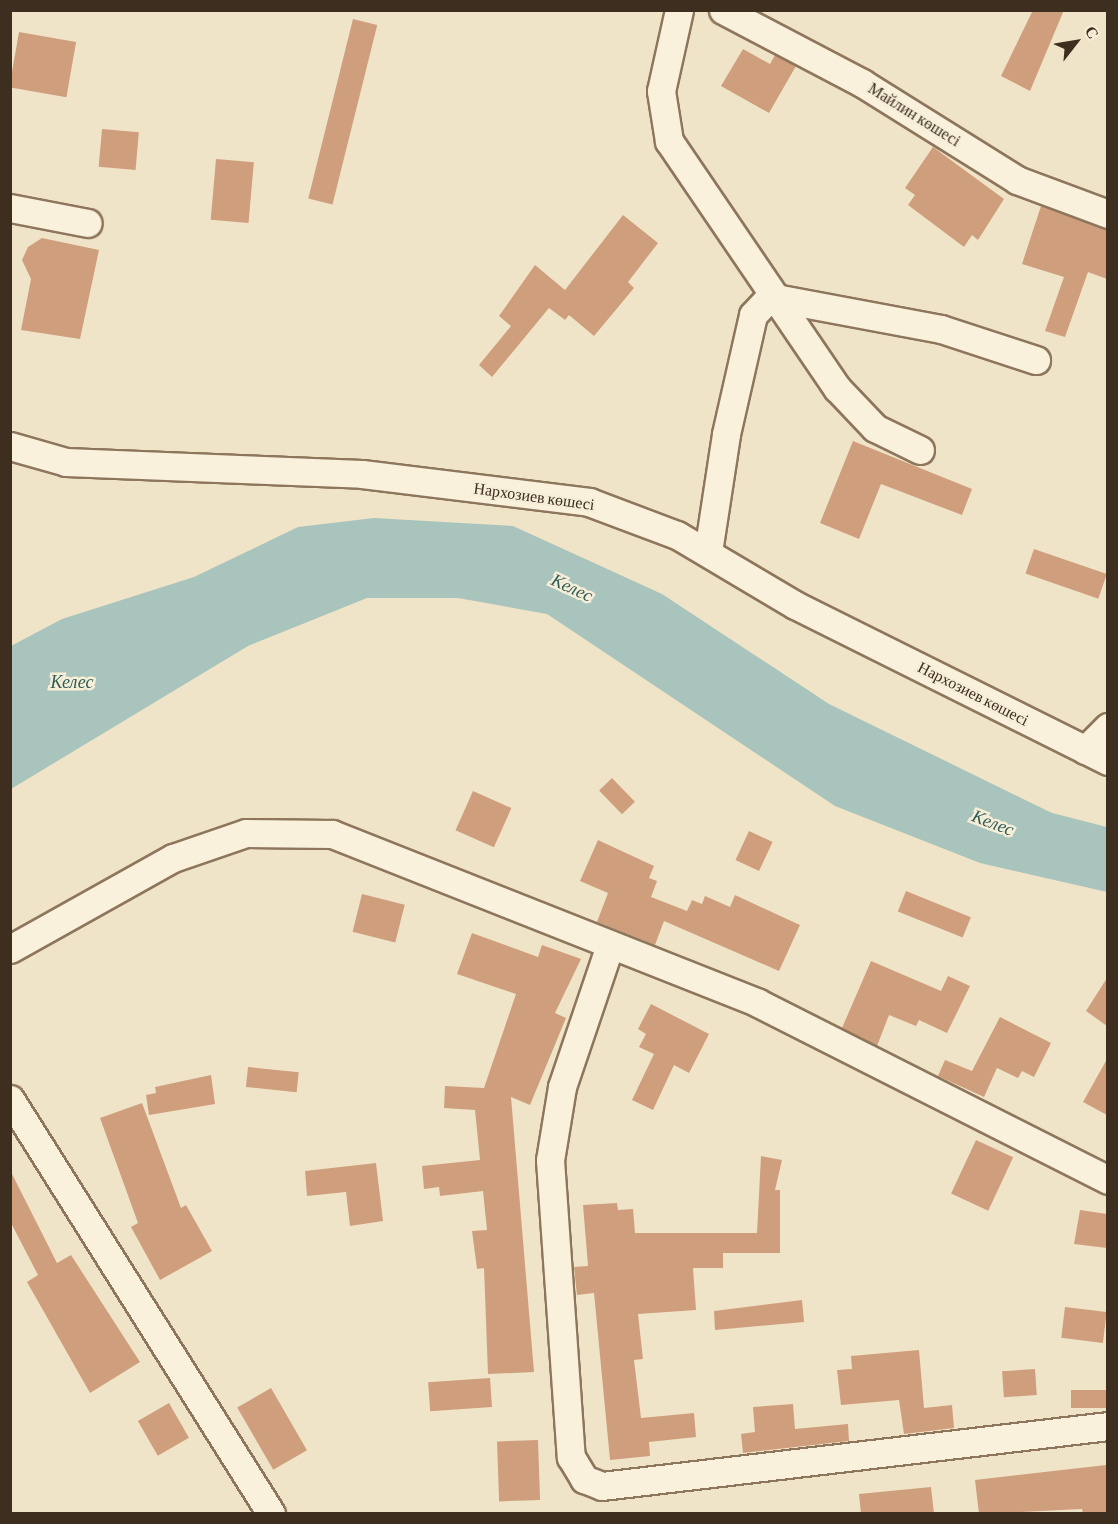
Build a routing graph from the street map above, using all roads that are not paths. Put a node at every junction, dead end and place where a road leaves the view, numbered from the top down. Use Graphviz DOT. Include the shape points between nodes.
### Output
graph roads {
  1 [pos="679,10"];
  2 [pos="723,10"];
  3 [pos="10,208"];
  4 [pos="1107,214"];
  5 [pos="88,223"];
  6 [pos="770,297"];
  7 [pos="1036,360"];
  8 [pos="10,447"];
  9 [pos="920,450"];
  10 [pos="708,552"];
  11 [pos="1107,728"];
  12 [pos="1096,756"];
  13 [pos="610,945"];
  14 [pos="10,950"];
  15 [pos="10,1099"];
  16 [pos="1107,1180"];
  17 [pos="1107,1426"];
  18 [pos="271,1514"];
  1 -- 6 [label="street" via="661,91 669,141"];
  2 -- 4 [label="street, Майлин көшесі" via="862,83 1017,180"];
  3 -- 5 [label="street"];
  6 -- 7 [label="street" via="941,329"];
  6 -- 9 [label="street" via="875,428"];
  6 -- 10 [label="street" via="753,315 726,434"];
  8 -- 10 [label="street, Нархозиев көшесі" via="66,462 362,474 589,502"];
  10 -- 12 [label="street, Нархозиев көшесі" via="795,605"];
  11 -- 12 [label="street"];
  13 -- 14 [label="street" via="332,834 246,833 173,858"];
  13 -- 16 [label="street" via="758,1003"];
  13 -- 17 [label="street" via="562,1087 550,1160 571,1457 584,1479 602,1486"];
  15 -- 18 [label="street"];
}
